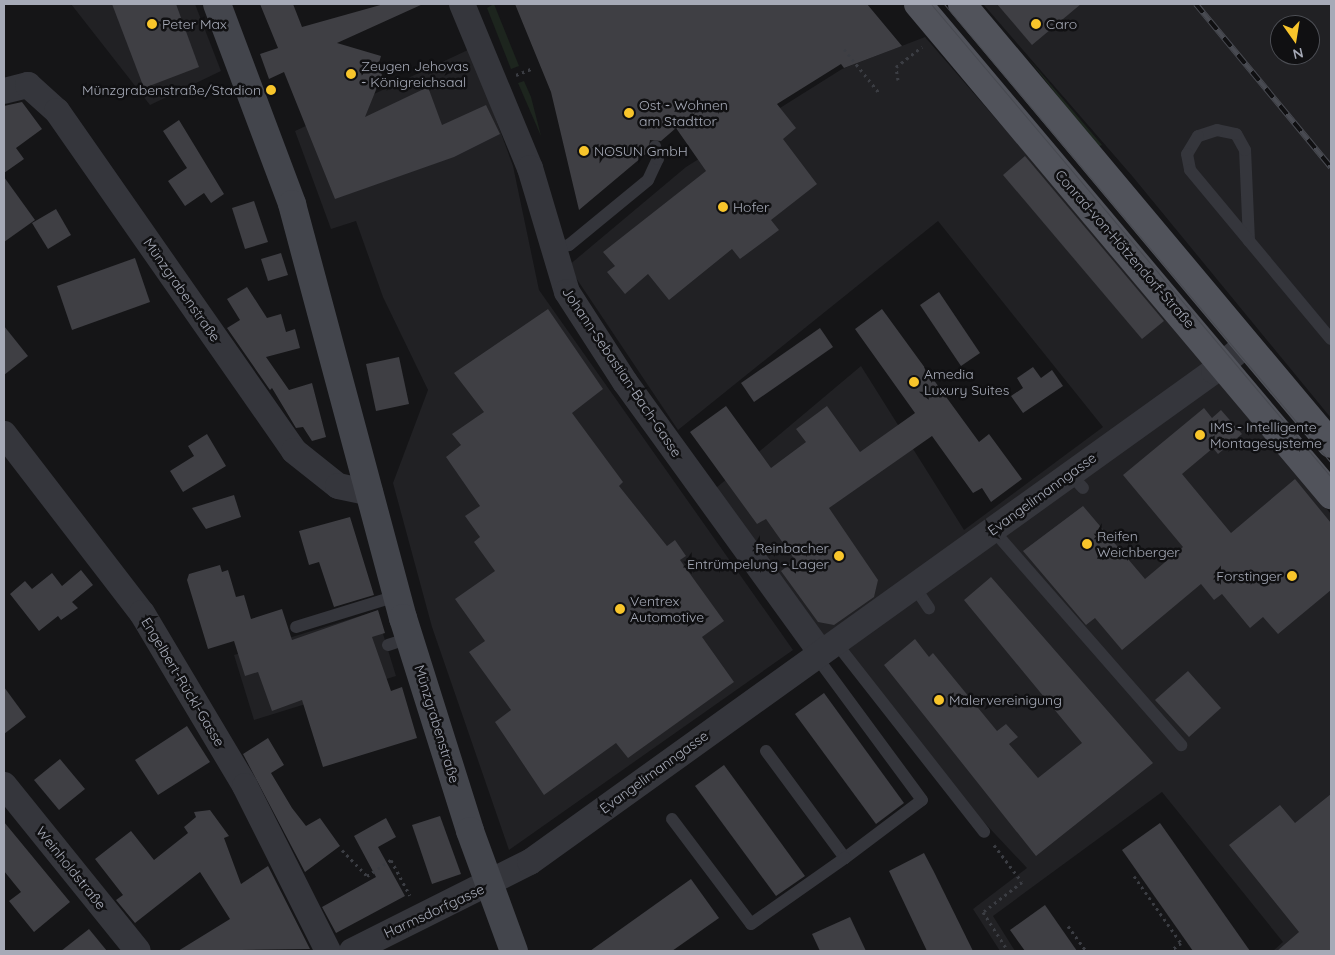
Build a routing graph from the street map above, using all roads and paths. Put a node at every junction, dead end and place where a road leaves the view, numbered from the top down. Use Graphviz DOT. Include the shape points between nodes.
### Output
graph roads {
  1 [pos="217,4"];
  2 [pos="462,4"];
  3 [pos="918,4"];
  4 [pos="962,4"];
  5 [pos="925,43"];
  6 [pos="844,49"];
  7 [pos="533,68"];
  8 [pos="518,74"];
  9 [pos="898,80"];
  10 [pos="4,91"];
  11 [pos="880,94"];
  12 [pos="655,146"];
  13 [pos="1249,241"];
  14 [pos="552,249"];
  15 [pos="1331,339"];
  16 [pos="1246,344"];
  17 [pos="1223,363"];
  18 [pos="4,434"];
  19 [pos="1331,444"];
  20 [pos="370,493"];
  21 [pos="1331,495"];
  22 [pos="993,530"];
  23 [pos="914,586"];
  24 [pos="397,596"];
  25 [pos="929,608"];
  26 [pos="296,627"];
  27 [pos="824,651"];
  28 [pos="1181,745"];
  29 [pos="766,751"];
  30 [pos="4,785"];
  31 [pos="672,819"];
  32 [pos="984,832"];
  33 [pos="342,850"];
  34 [pos="845,858"];
  35 [pos="1134,876"];
  36 [pos="490,884"];
  37 [pos="410,896"];
  38 [pos="1068,926"];
  39 [pos="138,951"];
  40 [pos="328,951"];
  41 [pos="352,951"];
  42 [pos="514,951"];
  43 [pos="1008,951"];
  44 [pos="1086,951"];
  45 [pos="1170,951"];
  1 -- 20 [label="main road, Münzgrabenstraße" via="292,204"];
  2 -- 14 [label="street, Johann-Sebastian-Bach-Gasse" via="530,168"];
  3 -- 17 [label="main road, Conrad-von-Hötzendorf-Straße"];
  4 -- 16 [label="main road"];
  5 -- 9 [label="path" via="896,67"];
  6 -- 11 [label="path"];
  7 -- 8 [label="path"];
  10 -- 20 [label="street, Münzgrabenstraße" via="28,85 57,111 294,451 338,486"];
  12 -- 14 [label="lane" via="658,159 648,180 568,245"];
  13 -- 13 [label="lane" via="1190,170 1188,154 1198,136 1217,130 1236,134 1245,150"];
  13 -- 15 [label="lane"];
  14 -- 27 [label="street, Johann-Sebastian-Bach-Gasse" via="566,292 626,382"];
  16 -- 17 [label="street, Evangelimanngasse"];
  16 -- 19 [label="main road"];
  17 -- 21 [label="main road, Conrad-von-Hötzendorf-Straße"];
  17 -- 22 [label="street, Evangelimanngasse" via="1077,481"];
  18 -- 40 [label="street, Engelbert-Rückl-Gasse" via="142,613 246,786"];
  20 -- 24 [label="main road, Münzgrabenstraße"];
  22 -- 23 [label="street, Evangelimanngasse"];
  22 -- 28 [label="lane"];
  23 -- 25 [label="lane"];
  23 -- 27 [label="street, Evangelimanngasse"];
  24 -- 26 [label="lane"];
  24 -- 36 [label="main road, Münzgrabenstraße" via="399,642"];
  27 -- 32 [label="lane"];
  27 -- 34 [label="lane" via="922,798"];
  27 -- 36 [label="street, Evangelimanngasse" via="530,862"];
  29 -- 34 [label="lane"];
  30 -- 39 [label="street, Weinholdstraße"];
  31 -- 34 [label="lane" via="751,924"];
  32 -- 43 [label="path" via="1022,882 983,912"];
  33 -- 37 [label="path" via="367,876 391,860"];
  35 -- 45 [label="path" via="1181,943"];
  36 -- 41 [label="street, Harmsdorfgasse"];
  36 -- 42 [label="main road, Münzgrabenstraße"];
  38 -- 44 [label="path"];
}
